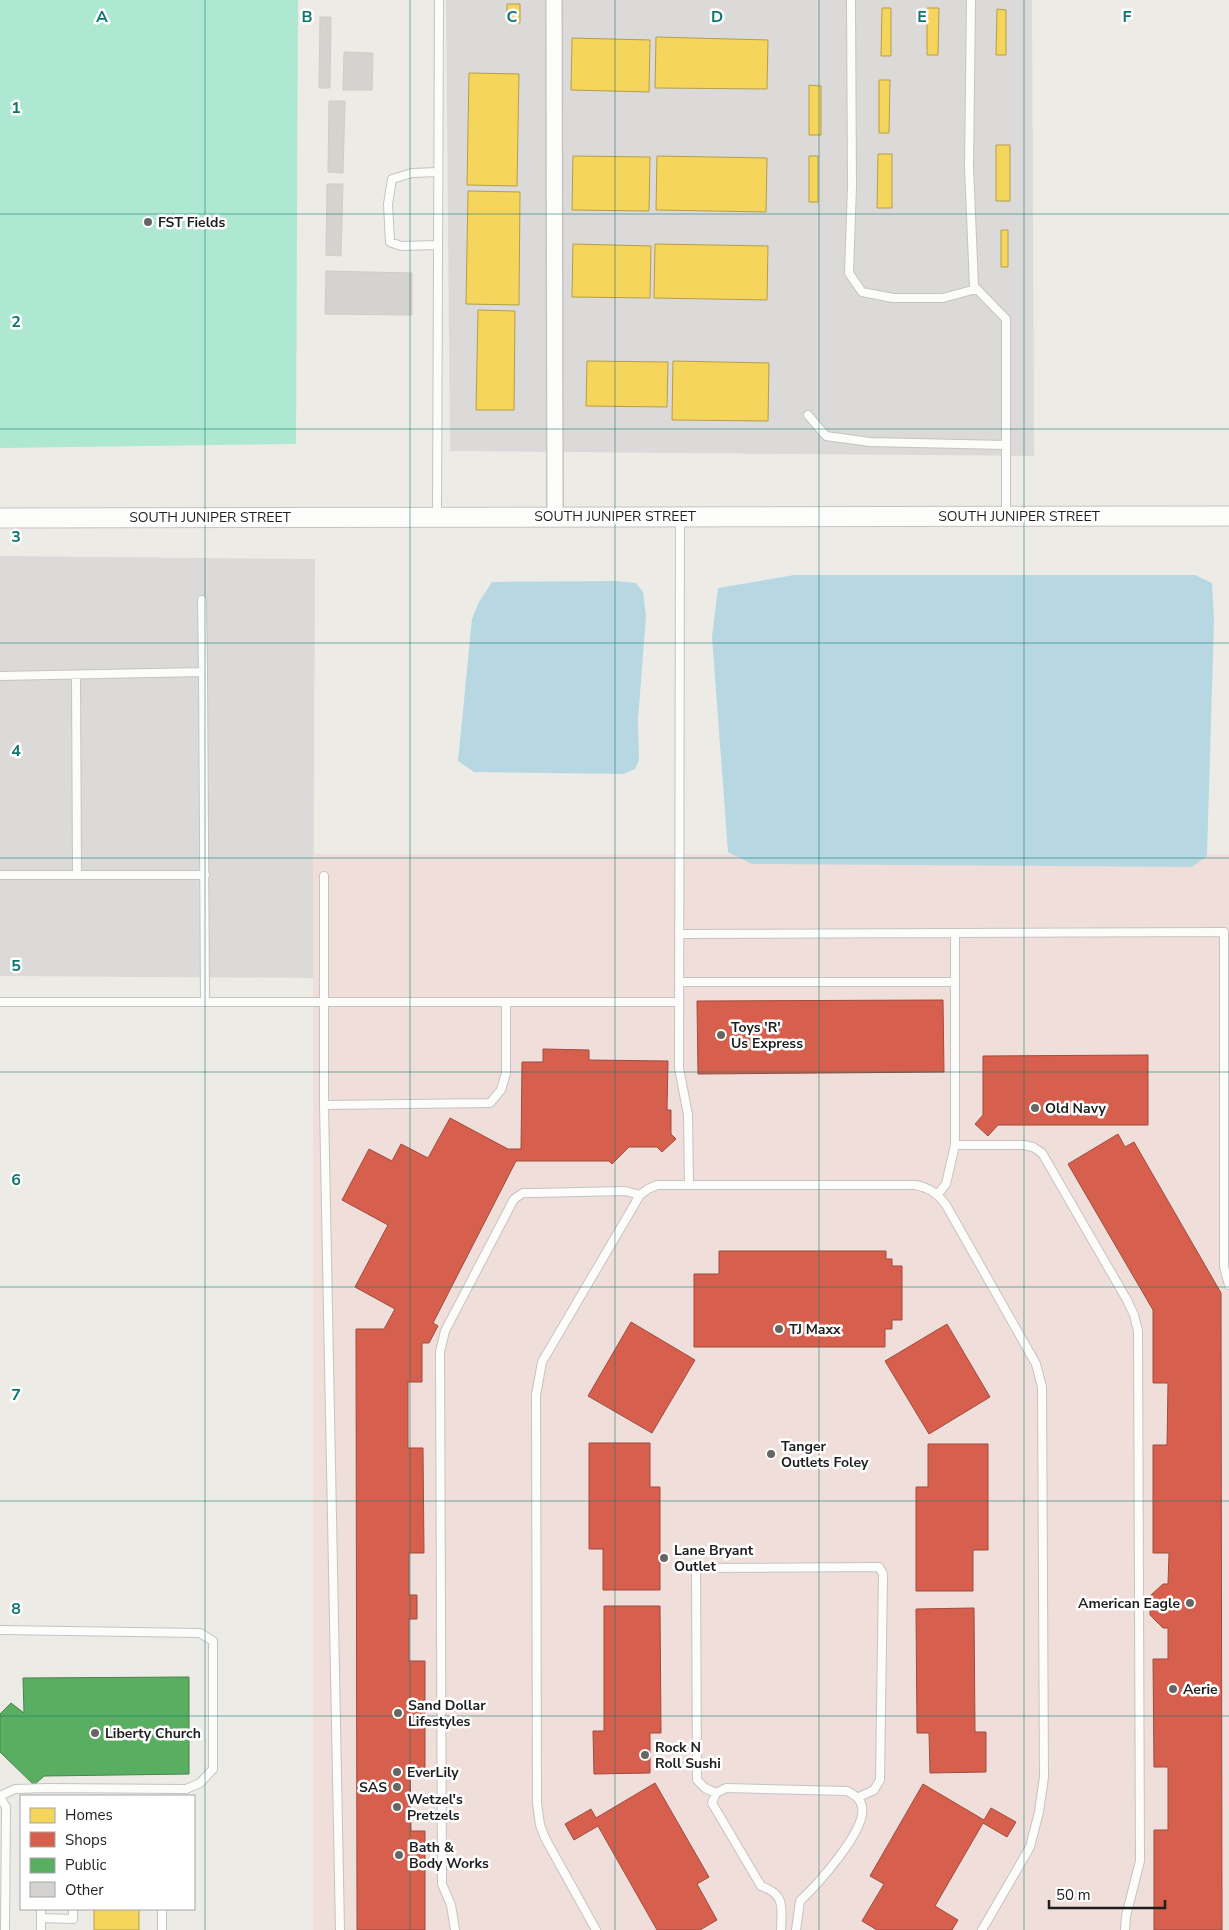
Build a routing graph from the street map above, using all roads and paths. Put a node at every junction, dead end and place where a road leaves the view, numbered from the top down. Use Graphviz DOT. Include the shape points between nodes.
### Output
graph roads {
  1 [pos="439,0"];
  2 [pos="554,0"];
  3 [pos="851,0"];
  4 [pos="971,0"];
  5 [pos="438,172"];
  6 [pos="438,245"];
  7 [pos="976,289"];
  8 [pos="808,414"];
  9 [pos="1006,445"];
  10 [pos="1006,515"];
  11 [pos="555,516"];
  12 [pos="680,516"];
  13 [pos="1229,516"];
  14 [pos="436,517"];
  15 [pos="0,518"];
  16 [pos="202,600"];
  17 [pos="203,672"];
  18 [pos="76,675"];
  19 [pos="0,676"];
  20 [pos="0,875"];
  21 [pos="77,875"];
  22 [pos="205,876"];
  23 [pos="324,876"];
  24 [pos="956,933"];
  25 [pos="679,934"];
  26 [pos="679,982"];
  27 [pos="956,982"];
  28 [pos="0,1002"];
  29 [pos="205,1002"];
  30 [pos="322,1002"];
  31 [pos="506,1002"];
  32 [pos="679,1002"];
  33 [pos="324,1105"];
  34 [pos="956,1145"];
  35 [pos="689,1185"];
  36 [pos="938,1194"];
  37 [pos="640,1196"];
  38 [pos="1229,1285"];
  39 [pos="0,1630"];
  40 [pos="716,1793"];
  41 [pos="0,1796"];
  42 [pos="859,1797"];
  43 [pos="41,1910"];
  44 [pos="73,1910"];
  45 [pos="162,1910"];
  46 [pos="41,1918"];
  47 [pos="5,1930"];
  48 [pos="41,1930"];
  49 [pos="162,1930"];
  50 [pos="340,1930"];
  51 [pos="455,1930"];
  52 [pos="596,1930"];
  53 [pos="781,1930"];
  54 [pos="796,1930"];
  55 [pos="982,1930"];
  56 [pos="1125,1930"];
  1 -- 5 [label="lane"];
  2 -- 11 [label="street"];
  3 -- 7 [label="lane" via="849,273 862,292 893,298 942,298"];
  4 -- 7 [label="lane" via="969,167"];
  5 -- 6 [label="lane"];
  5 -- 6 [label="lane" via="412,173 392,179 388,204 390,242 401,246"];
  6 -- 14 [label="lane"];
  7 -- 9 [label="lane" via="1006,319"];
  8 -- 9 [label="lane" via="826,436 870,442"];
  9 -- 10 [label="lane"];
  10 -- 12 [label="street, SOUTH JUNIPER STREET"];
  10 -- 13 [label="street, SOUTH JUNIPER STREET"];
  11 -- 12 [label="street, SOUTH JUNIPER STREET"];
  11 -- 14 [label="street, SOUTH JUNIPER STREET"];
  12 -- 25 [label="lane"];
  14 -- 15 [label="street, SOUTH JUNIPER STREET"];
  16 -- 17 [label="lane"];
  17 -- 18 [label="lane"];
  17 -- 22 [label="lane"];
  18 -- 19 [label="lane"];
  18 -- 21 [label="lane"];
  20 -- 21 [label="lane"];
  21 -- 22 [label="lane"];
  22 -- 29 [label="lane"];
  23 -- 30 [label="lane"];
  24 -- 25 [label="lane"];
  24 -- 27 [label="lane"];
  24 -- 38 [label="lane" via="1224,932 1224,1267"];
  25 -- 26 [label="lane"];
  26 -- 27 [label="lane"];
  26 -- 32 [label="lane"];
  27 -- 34 [label="lane"];
  28 -- 29 [label="lane"];
  29 -- 30 [label="lane"];
  30 -- 31 [label="lane"];
  30 -- 33 [label="lane"];
  31 -- 32 [label="lane"];
  31 -- 33 [label="lane" via="506,1073 501,1090 490,1103"];
  32 -- 35 [label="lane" via="679,1068 688,1115"];
  33 -- 50 [label="lane"];
  34 -- 36 [label="lane" via="946,1184"];
  34 -- 56 [label="lane" via="1024,1146 1042,1153 1127,1300 1138,1332 1140,1861"];
  35 -- 36 [label="lane" via="915,1185"];
  35 -- 37 [label="lane" via="657,1185"];
  36 -- 55 [label="lane" via="1036,1364 1044,1408 1044,1777 1030,1847"];
  37 -- 51 [label="lane" via="625,1190 534,1193 514,1199 444,1331 440,1352 442,1884 451,1905"];
  37 -- 52 [label="lane" via="542,1362 536,1394 537,1803 545,1838"];
  39 -- 41 [label="lane" via="200,1633 213,1641 213,1769 200,1783 186,1789 15,1789"];
  40 -- 42 [label="lane" via="726,1788 835,1790"];
  40 -- 42 [label="lane" via="697,1780 696,1568 879,1567 883,1574 880,1780 874,1790"];
  40 -- 53 [label="lane" via="712,1804 718,1817 761,1886 774,1890 782,1902"];
  41 -- 47 [label="lane" via="6,1807"];
  42 -- 54 [label="lane" via="861,1823 818,1884 800,1901"];
  43 -- 46 [label="lane"];
  44 -- 46 [label="lane" via="73,1919"];
  45 -- 49 [label="lane"];
  46 -- 48 [label="lane"];
}
